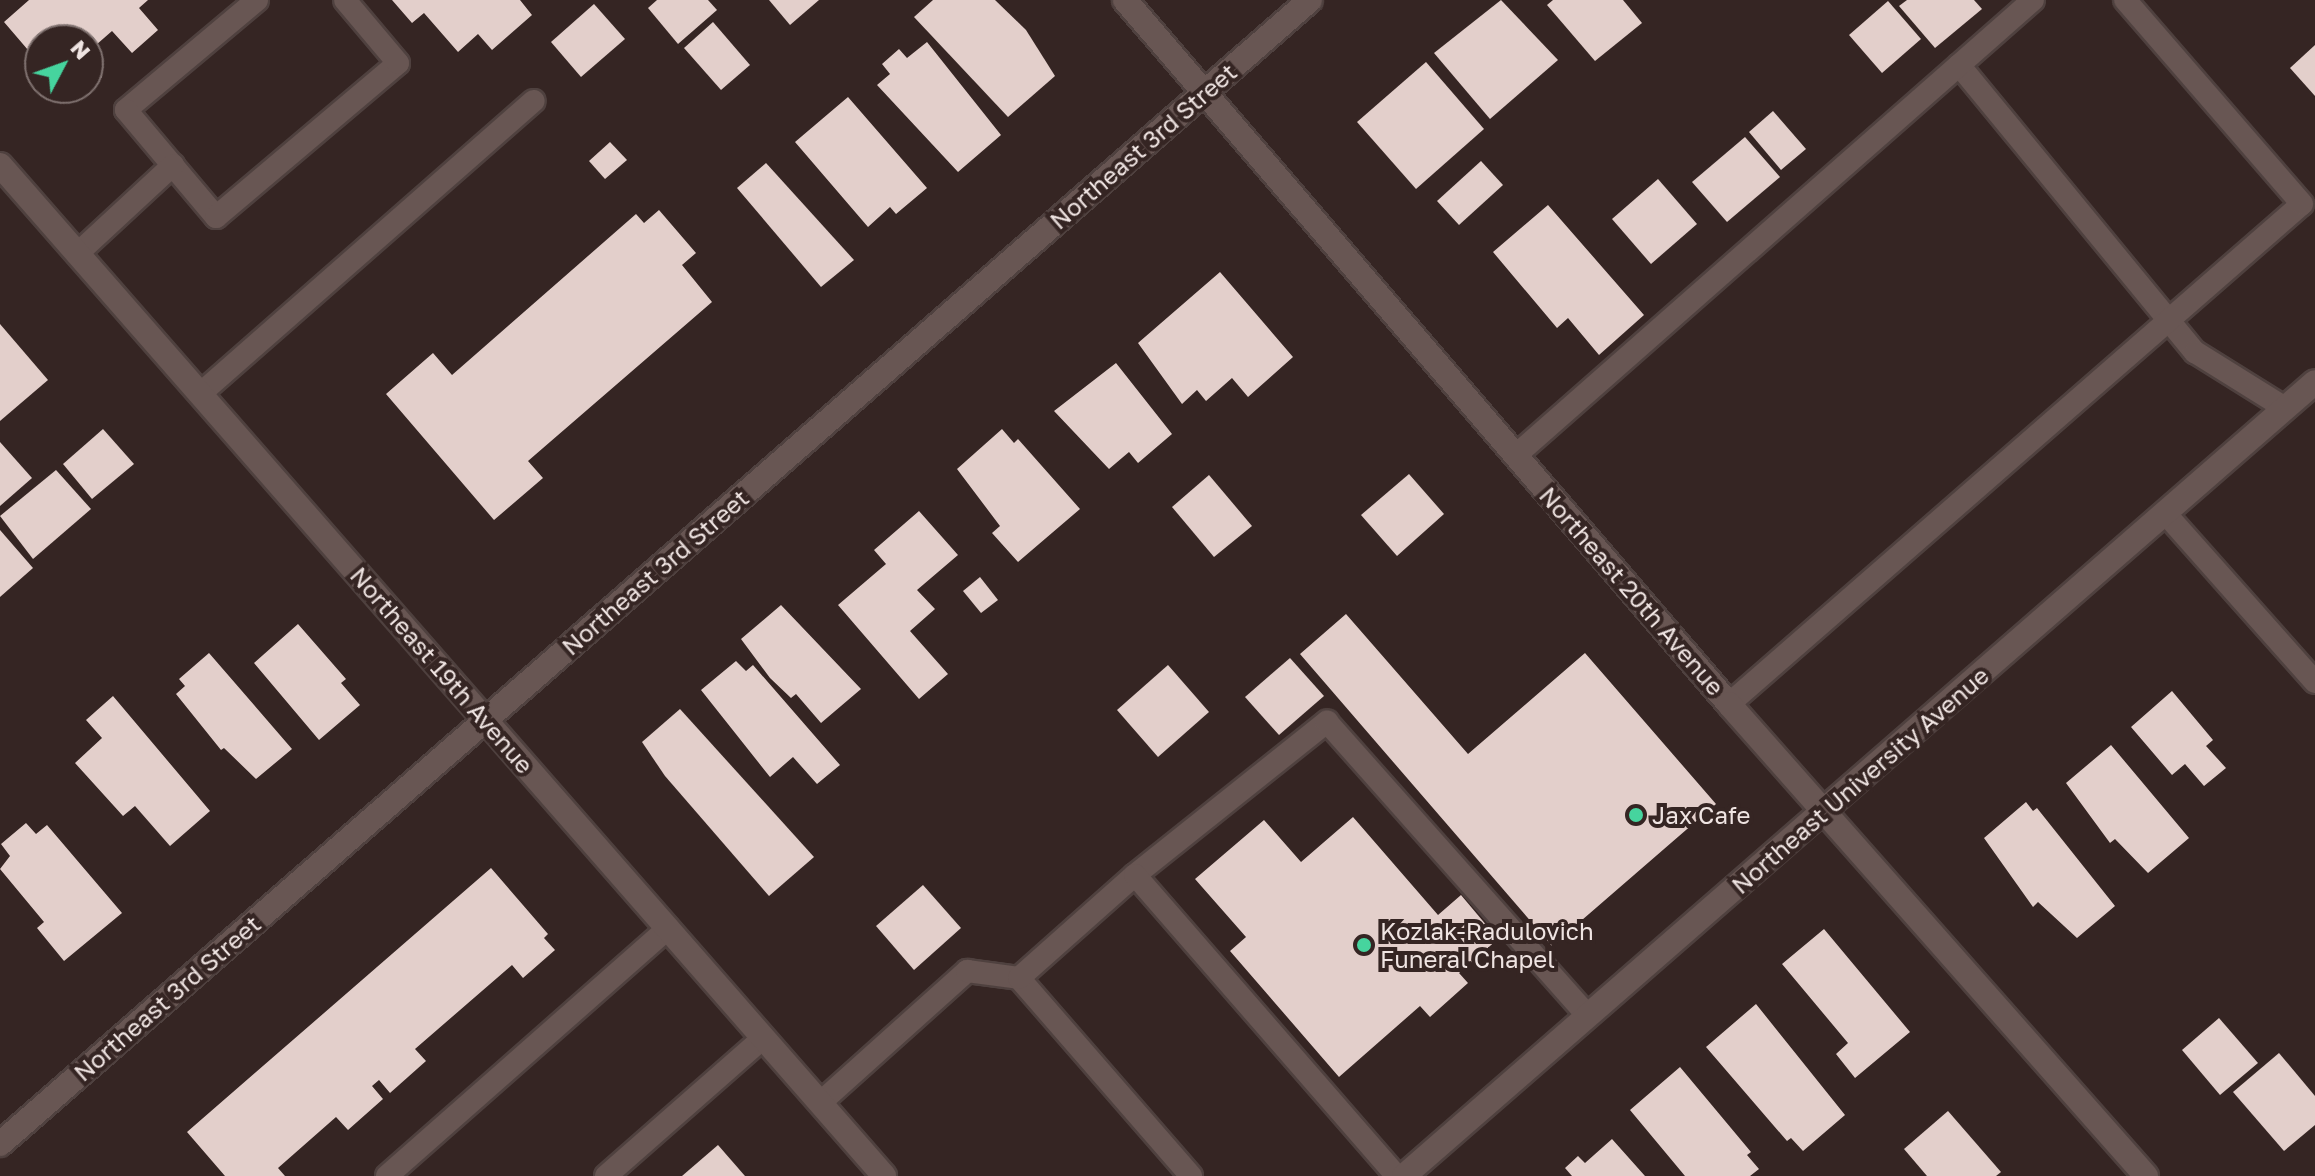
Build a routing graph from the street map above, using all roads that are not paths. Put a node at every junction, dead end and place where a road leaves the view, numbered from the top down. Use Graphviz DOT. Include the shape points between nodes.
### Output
graph roads {
  1 [pos="257,0"];
  2 [pos="345,0"];
  3 [pos="1125,0"];
  4 [pos="1310,0"];
  5 [pos="2033,0"];
  6 [pos="2125,0"];
  7 [pos="1959,65"];
  8 [pos="1205,92"];
  9 [pos="534,101"];
  10 [pos="0,165"];
  11 [pos="173,165"];
  12 [pos="77,254"];
  13 [pos="2169,320"];
  14 [pos="2315,382"];
  15 [pos="200,394"];
  16 [pos="2285,408"];
  17 [pos="1515,456"];
  18 [pos="2165,513"];
  19 [pos="2315,682"];
  20 [pos="1729,704"];
  21 [pos="484,720"];
  22 [pos="1823,813"];
  23 [pos="1135,875"];
  24 [pos="668,928"];
  25 [pos="1019,978"];
  26 [pos="1588,1016"];
  27 [pos="763,1038"];
  28 [pos="820,1103"];
  29 [pos="0,1144"];
  30 [pos="387,1176"];
  31 [pos="606,1176"];
  32 [pos="884,1176"];
  33 [pos="1191,1176"];
  34 [pos="1397,1176"];
  35 [pos="1404,1176"];
  36 [pos="2146,1176"];
  1 -- 11 [label="lane" via="126,110"];
  2 -- 11 [label="lane" via="398,63 216,217"];
  3 -- 8 [label="street, Northeast 20th Avenue"];
  4 -- 8 [label="street, Northeast 3rd Street"];
  5 -- 7 [label="lane"];
  6 -- 13 [label="lane" via="2302,204"];
  7 -- 13 [label="lane"];
  7 -- 17 [label="lane"];
  8 -- 17 [label="street, Northeast 20th Avenue"];
  8 -- 21 [label="street, Northeast 3rd Street"];
  9 -- 15 [label="lane"];
  10 -- 12 [label="street, Northeast 19th Avenue"];
  11 -- 12 [label="lane"];
  12 -- 15 [label="street, Northeast 19th Avenue"];
  13 -- 16 [label="lane" via="2195,352"];
  13 -- 20 [label="lane"];
  14 -- 16 [label="street, Northeast University Avenue"];
  15 -- 21 [label="street, Northeast 19th Avenue"];
  16 -- 18 [label="street, Northeast University Avenue"];
  17 -- 20 [label="street, Northeast 20th Avenue"];
  18 -- 19 [label="lane"];
  18 -- 22 [label="street, Northeast University Avenue"];
  20 -- 22 [label="street, Northeast 20th Avenue"];
  21 -- 24 [label="street, Northeast 19th Avenue"];
  21 -- 29 [label="street, Northeast 3rd Street"];
  22 -- 26 [label="street, Northeast University Avenue"];
  22 -- 36 [label="street, Northeast 20th Avenue"];
  23 -- 25 [label="lane"];
  23 -- 26 [label="lane" via="1327,722"];
  23 -- 34 [label="lane"];
  24 -- 27 [label="street, Northeast 19th Avenue"];
  24 -- 30 [label="lane"];
  25 -- 28 [label="lane" via="967,971"];
  25 -- 33 [label="lane"];
  26 -- 35 [label="street, Northeast University Avenue"];
  27 -- 28 [label="street, Northeast 19th Avenue"];
  27 -- 31 [label="lane"];
  28 -- 32 [label="street, Northeast 19th Avenue"];
}
